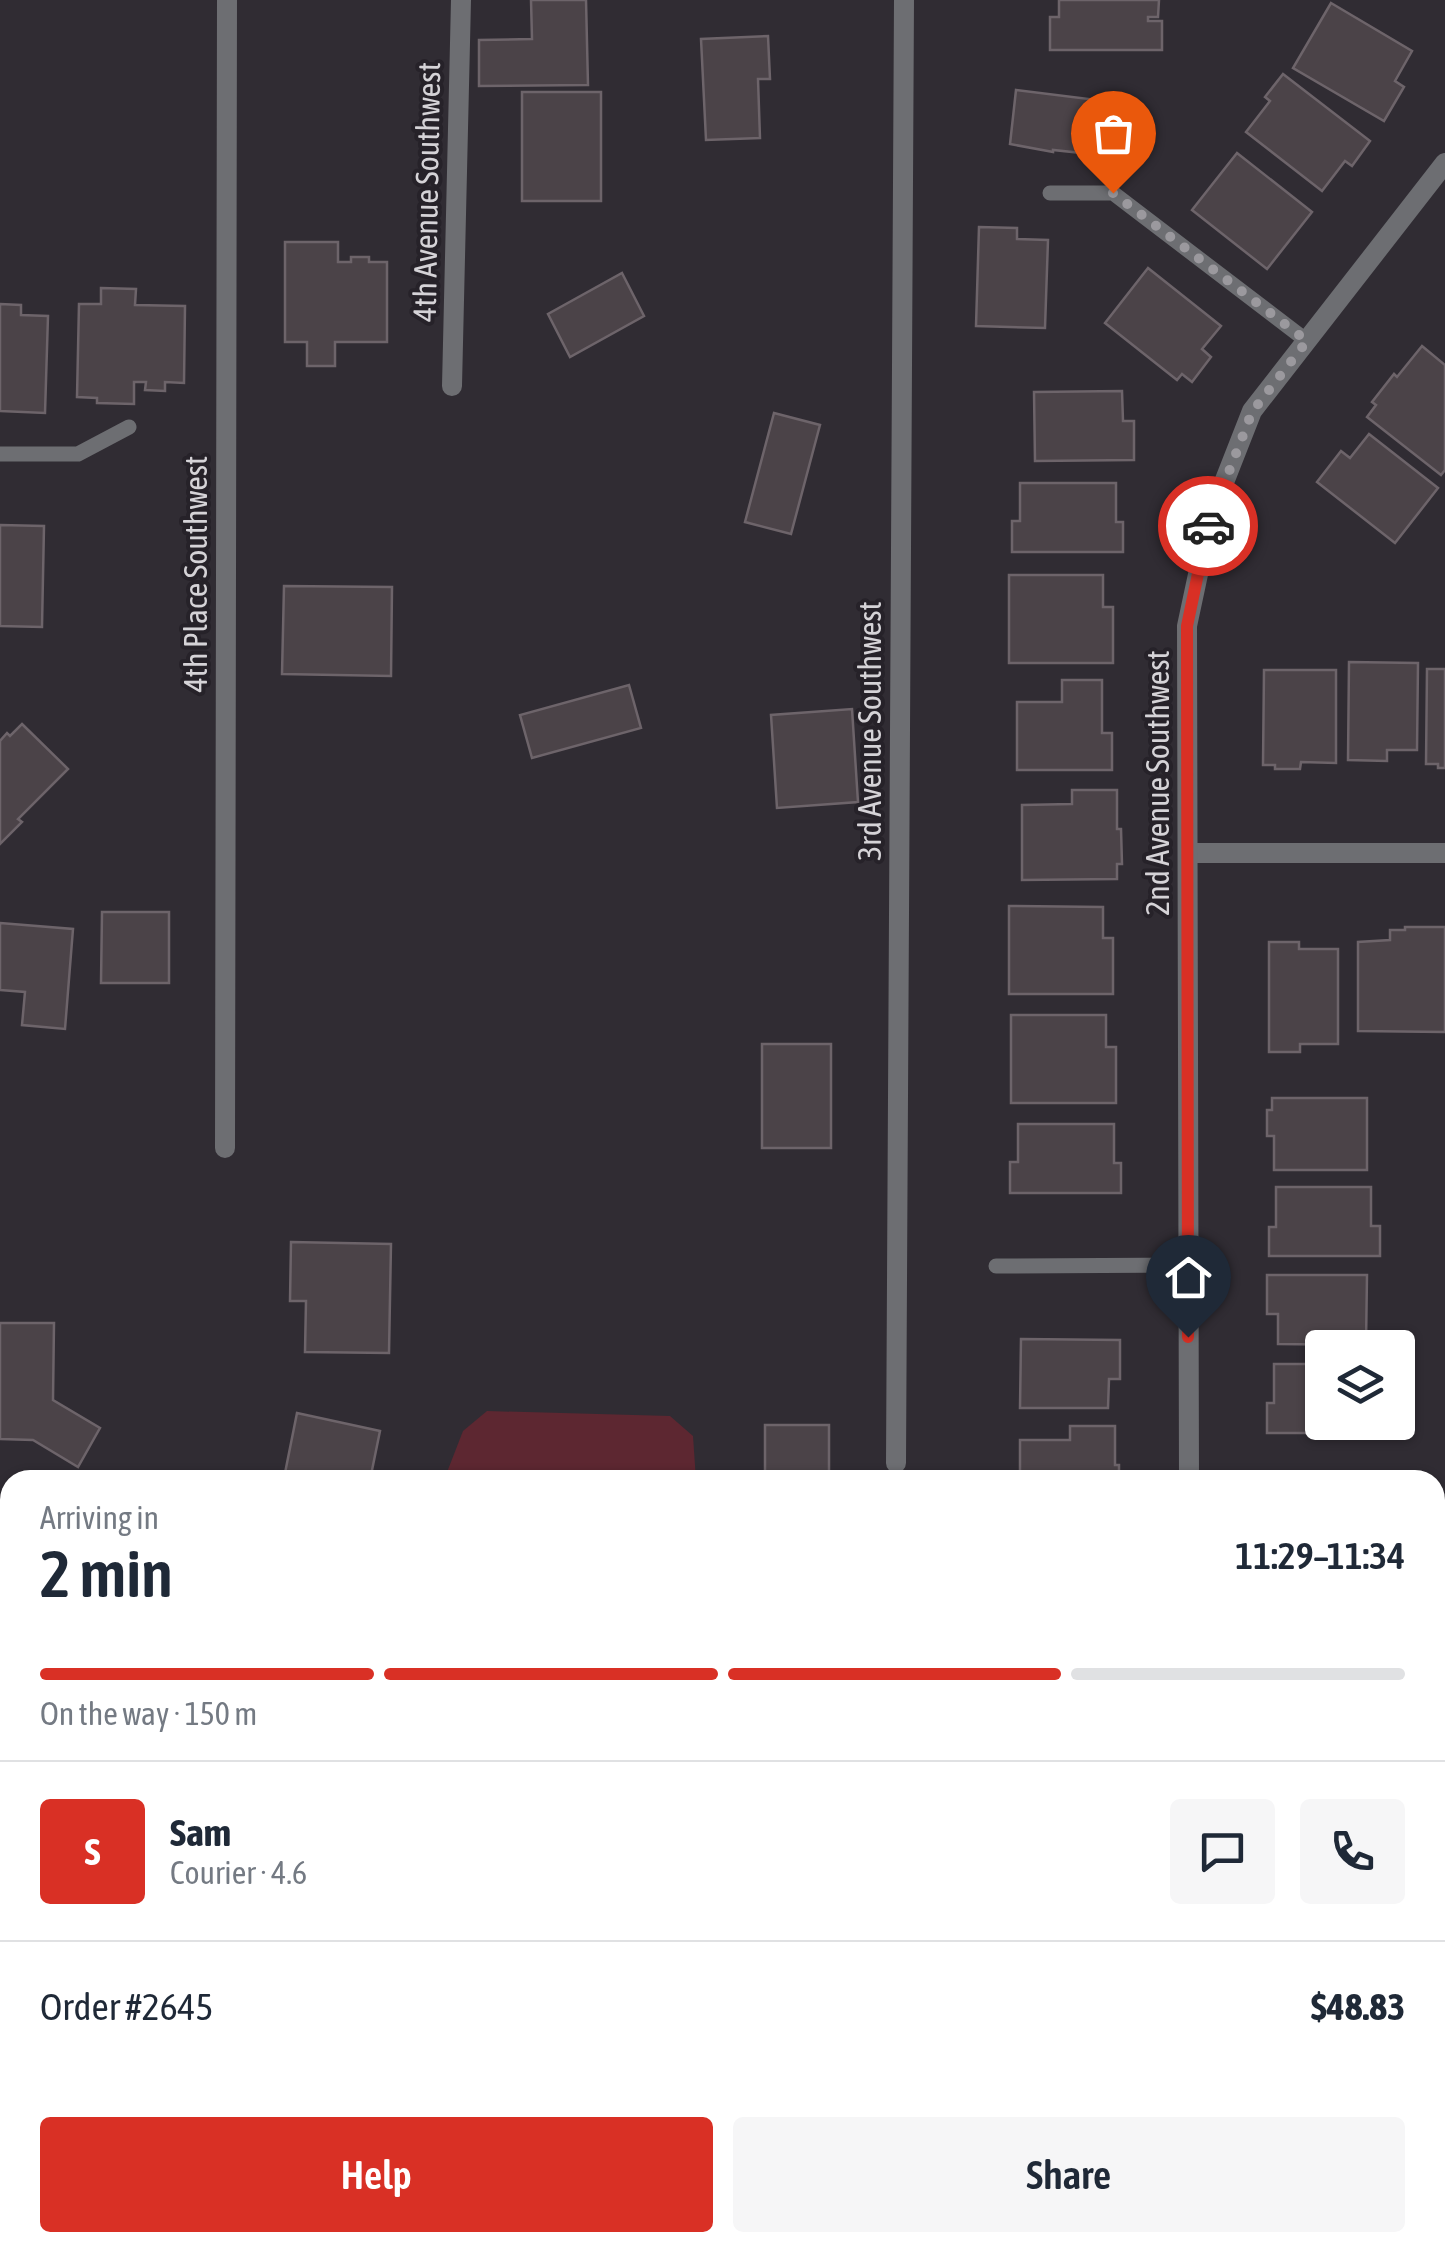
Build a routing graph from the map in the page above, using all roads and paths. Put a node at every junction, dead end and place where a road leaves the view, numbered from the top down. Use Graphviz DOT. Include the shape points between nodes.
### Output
graph roads {
  1 [pos="228,0"];
  2 [pos="461,0"];
  3 [pos="904,0"];
  4 [pos="1445,163"];
  5 [pos="1050,193"];
  6 [pos="1307,341"];
  7 [pos="452,386"];
  8 [pos="129,427"];
  9 [pos="0,454"];
  10 [pos="1188,853"];
  11 [pos="1445,853"];
  12 [pos="225,1148"];
  13 [pos="1188,1265"];
  14 [pos="996,1266"];
  15 [pos="896,1463"];
  16 [pos="1189,1470"];
  1 -- 12 [label="street, 4th Place Southwest"];
  2 -- 7 [label="street, 4th Avenue Southwest"];
  3 -- 15 [label="street, 3rd Avenue Southwest"];
  4 -- 6 [label="street, 2nd Avenue Southwest"];
  5 -- 6 [label="lane" via="1113,193"];
  6 -- 10 [label="street, 2nd Avenue Southwest" via="1252,412 1210,518 1187,626"];
  8 -- 9 [label="lane" via="78,454"];
  10 -- 11 [label="street"];
  10 -- 13 [label="street, 2nd Avenue Southwest"];
  13 -- 14 [label="lane"];
  13 -- 16 [label="street, 2nd Avenue Southwest"];
}
